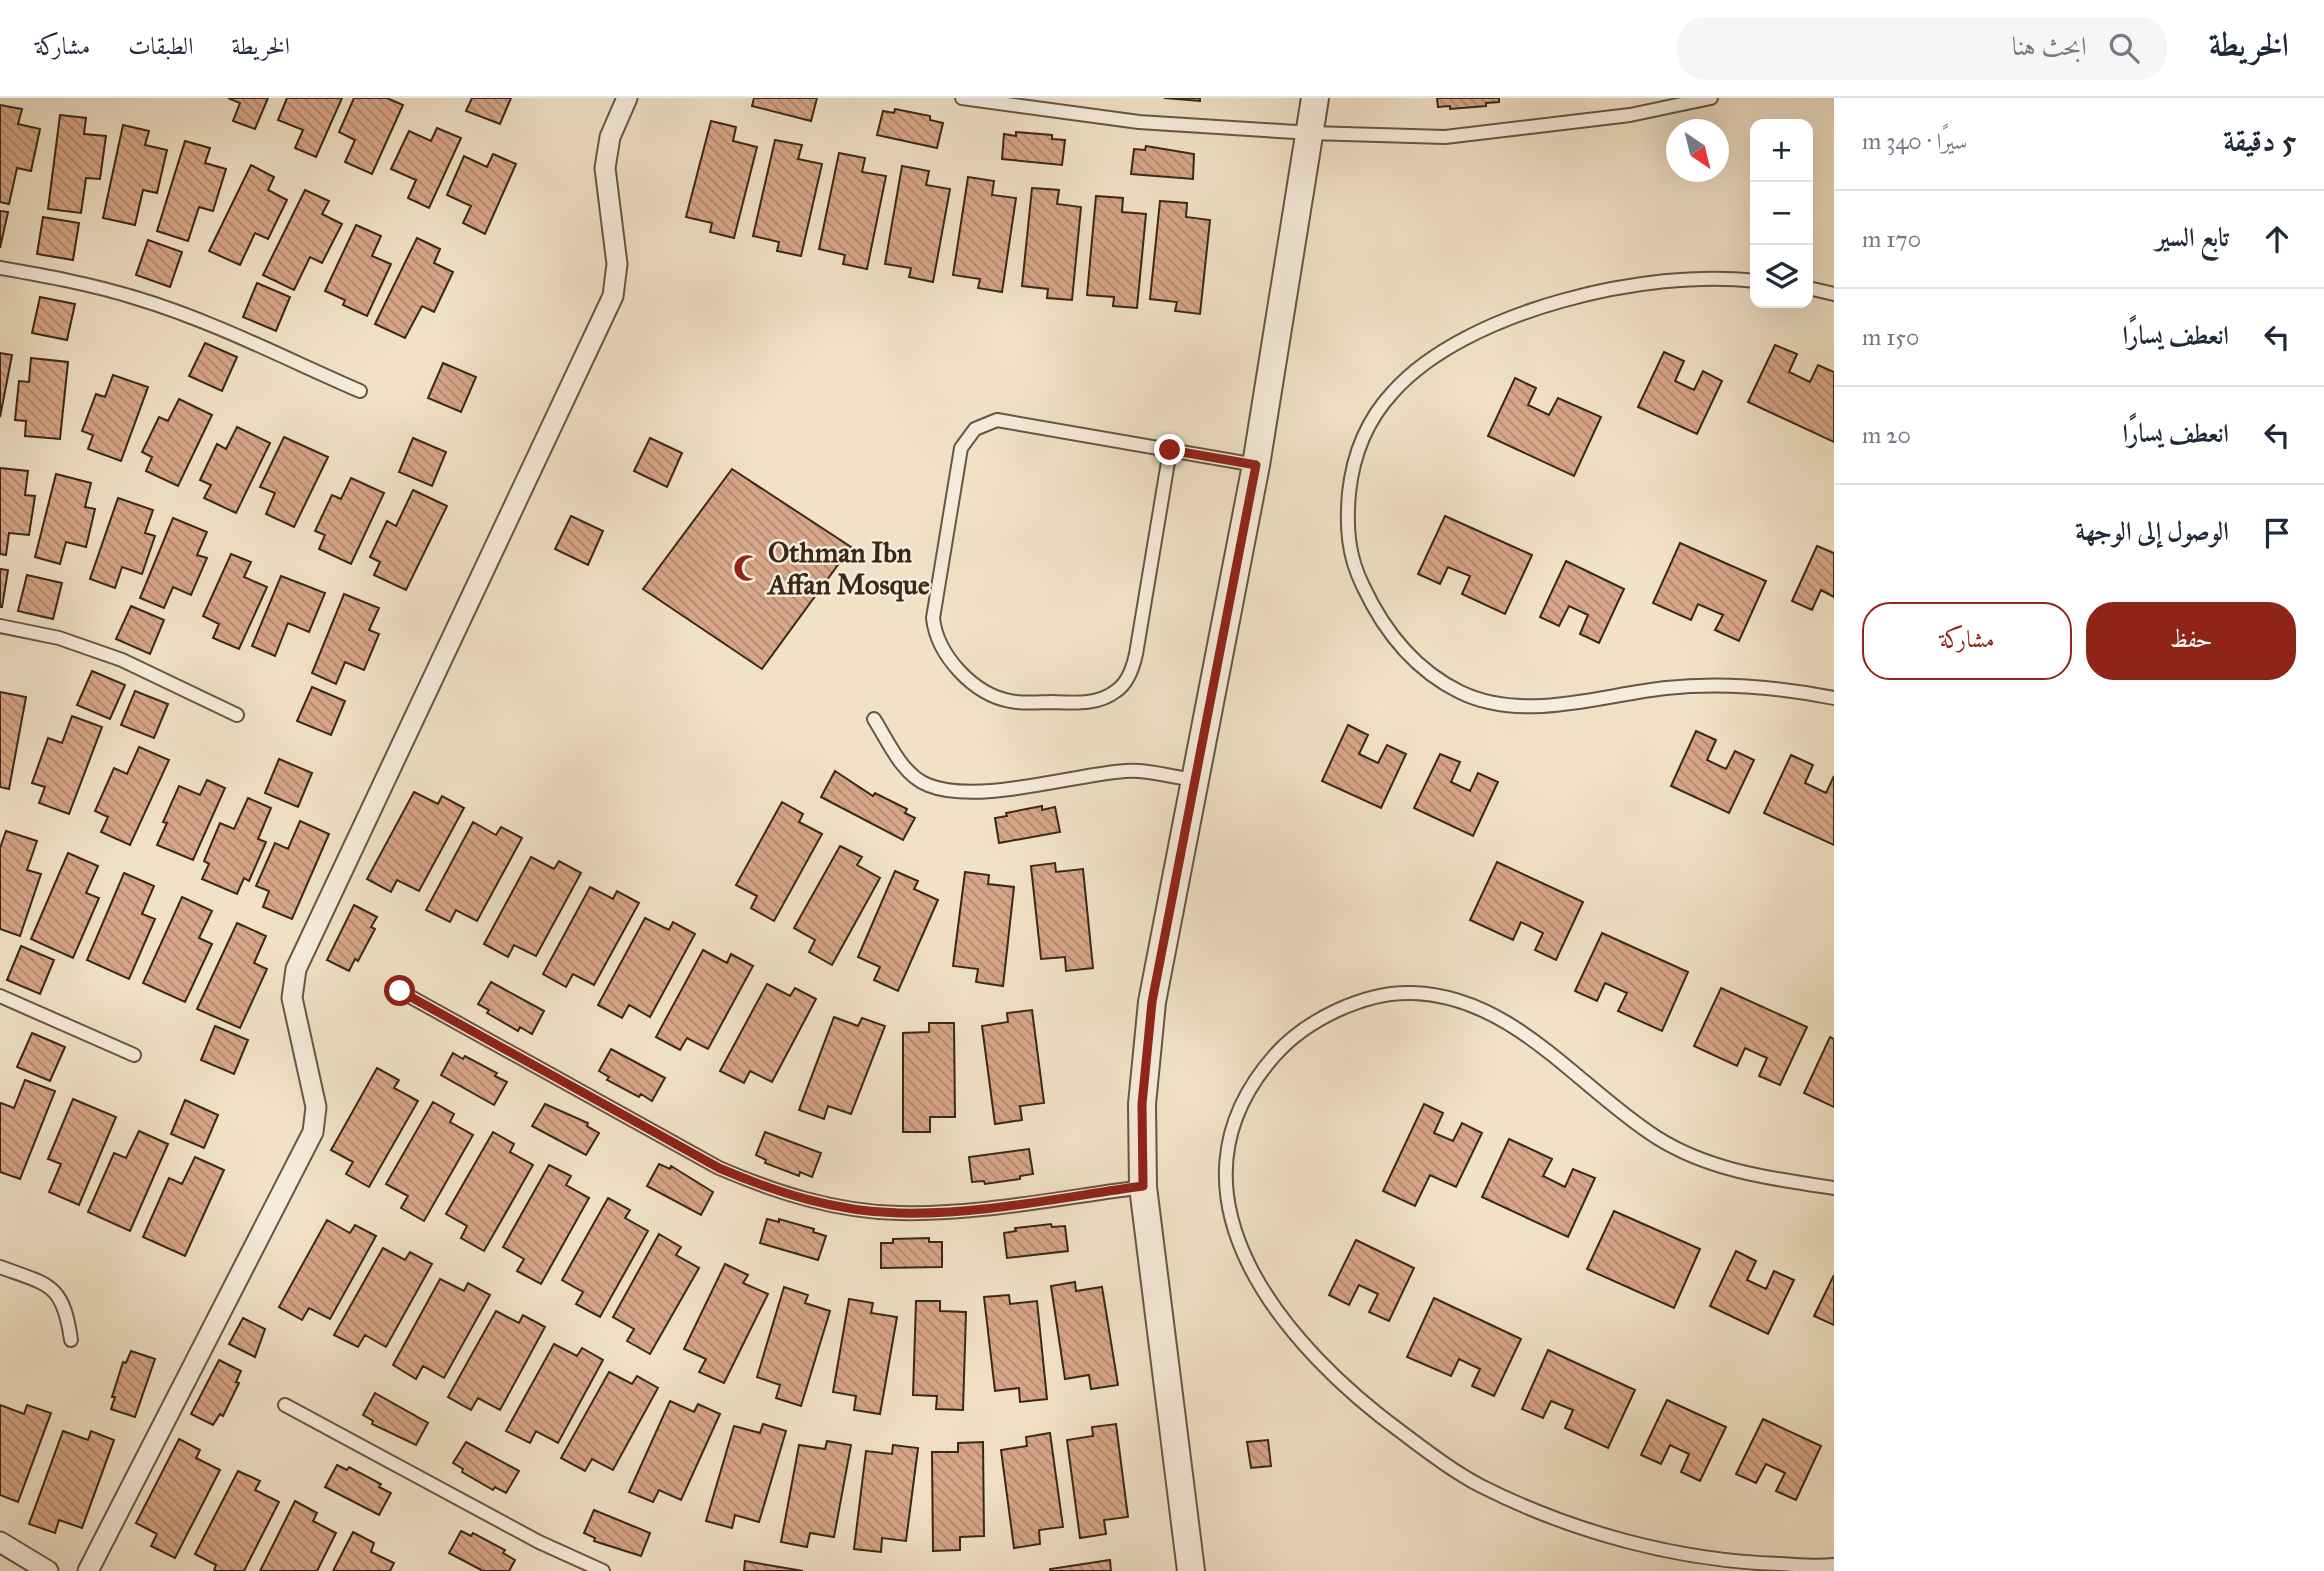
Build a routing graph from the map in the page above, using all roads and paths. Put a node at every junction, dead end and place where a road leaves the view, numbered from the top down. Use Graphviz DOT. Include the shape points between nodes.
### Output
graph roads {
  1 [pos="627,98"];
  2 [pos="962,98"];
  3 [pos="1315,98"];
  4 [pos="1711,98"];
  5 [pos="1311,133"];
  6 [pos="0,268"];
  7 [pos="1750,281"];
  8 [pos="1813,289"];
  9 [pos="1834,294"];
  10 [pos="360,391"];
  11 [pos="1170,450"];
  12 [pos="1256,465"];
  13 [pos="0,626"];
  14 [pos="1834,698"];
  15 [pos="237,715"];
  16 [pos="874,719"];
  17 [pos="1194,780"];
  18 [pos="400,991"];
  19 [pos="0,996"];
  20 [pos="134,1055"];
  21 [pos="1143,1186"];
  22 [pos="1834,1188"];
  23 [pos="0,1267"];
  24 [pos="71,1340"];
  25 [pos="285,1405"];
  26 [pos="0,1542"];
  27 [pos="1834,1565"];
  28 [pos="48,1571"];
  29 [pos="88,1571"];
  30 [pos="603,1571"];
  31 [pos="1191,1571"];
  1 -- 29 [label="street" via="610,137 605,168 617,264 613,296 296,969 292,998 316,1107 313,1132"];
  2 -- 5 [label="lane" via="1139,122"];
  3 -- 5 [label="street"];
  4 -- 5 [label="lane" via="1630,115 1445,137"];
  5 -- 12 [label="street"];
  6 -- 10 [label="lane" via="72,280 139,299"];
  7 -- 14 [label="lane" via="1675,281 1611,290 1549,305 1482,329 1434,357 1393,391 1364,432 1352,468 1346,520 1352,564 1372,606 1399,644 1425,671 1462,693 1502,704 1548,706 1666,688 1726,685 1780,687"];
  8 -- 9 [label="lane"];
  11 -- 11 [label="lane" via="997,420 985,423 967,438 961,448 933,618 943,650 972,681 1010,701 1082,703 1118,690 1131,673 1136,654"];
  11 -- 12 [label="lane"];
  12 -- 17 [label="street"];
  13 -- 15 [label="lane" via="59,638 122,660"];
  16 -- 17 [label="lane" via="904,767 925,785 950,791 979,792 1128,771"];
  17 -- 21 [label="street" via="1152,1002 1142,1104"];
  18 -- 21 [label="lane" via="719,1168 781,1192 833,1205 909,1213 956,1212"];
  19 -- 20 [label="lane"];
  21 -- 31 [label="street"];
  22 -- 27 [label="lane" via="1759,1178 1659,1139 1501,1019 1460,1003 1413,993 1369,999 1328,1016 1284,1045 1252,1081 1236,1121 1226,1169 1231,1216 1250,1272 1277,1314 1319,1364 1370,1410 1479,1485 1605,1534 1666,1551 1751,1563"];
  23 -- 24 [label="lane" via="47,1284 59,1296 67,1310"];
  25 -- 30 [label="lane" via="539,1542"];
  26 -- 28 [label="street"];
}
